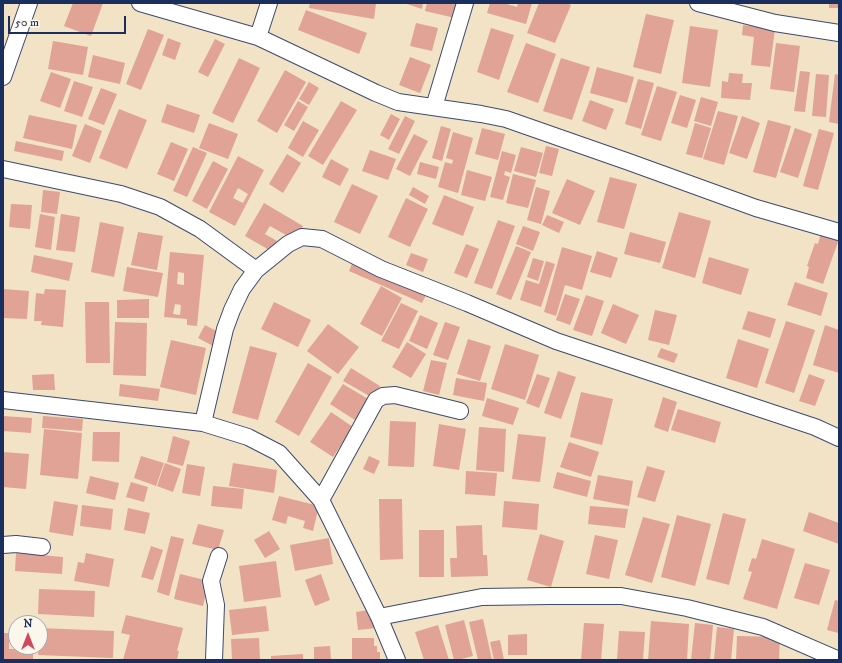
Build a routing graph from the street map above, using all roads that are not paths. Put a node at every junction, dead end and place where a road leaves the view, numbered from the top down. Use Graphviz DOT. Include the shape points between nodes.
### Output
graph roads {
  1 [pos="29,3"];
  2 [pos="140,3"];
  3 [pos="269,3"];
  4 [pos="465,3"];
  5 [pos="698,3"];
  6 [pos="839,33"];
  7 [pos="258,37"];
  8 [pos="3,77"];
  9 [pos="434,107"];
  10 [pos="3,169"];
  11 [pos="839,232"];
  12 [pos="256,270"];
  13 [pos="3,400"];
  14 [pos="460,411"];
  15 [pos="203,423"];
  16 [pos="839,438"];
  17 [pos="321,500"];
  18 [pos="3,546"];
  19 [pos="42,547"];
  20 [pos="219,556"];
  21 [pos="379,617"];
  22 [pos="214,660"];
  23 [pos="397,660"];
  24 [pos="839,660"];
  1 -- 8 [label="street"];
  2 -- 7 [label="street"];
  3 -- 7 [label="street"];
  4 -- 9 [label="street"];
  5 -- 6 [label="street" via="775,23"];
  7 -- 9 [label="street" via="398,102"];
  9 -- 11 [label="street" via="506,119 756,208"];
  10 -- 12 [label="street" via="121,194 160,207 200,229"];
  12 -- 15 [label="street" via="242,289 225,329"];
  12 -- 16 [label="street" via="288,244 302,237 322,239 381,269 556,341 815,427"];
  13 -- 15 [label="street"];
  14 -- 17 [label="street" via="395,395 383,396 376,400"];
  15 -- 17 [label="street" via="248,437 279,453"];
  17 -- 21 [label="street"];
  18 -- 19 [label="street" via="16,544"];
  20 -- 22 [label="street" via="211,582 216,605"];
  21 -- 23 [label="street"];
  21 -- 24 [label="street" via="482,597 621,596 687,608 764,627"];
}
